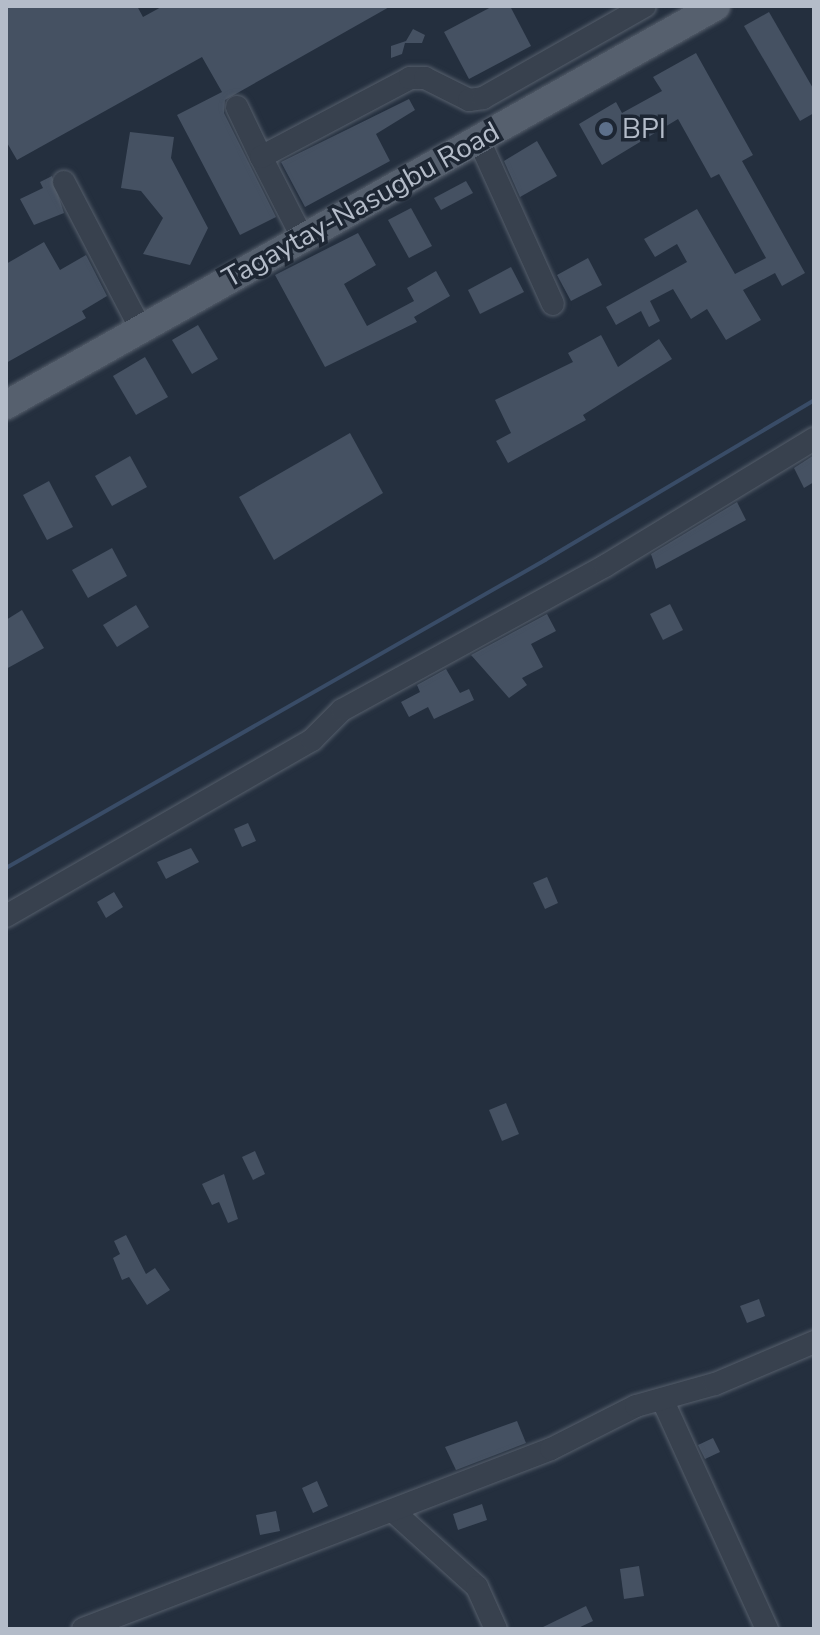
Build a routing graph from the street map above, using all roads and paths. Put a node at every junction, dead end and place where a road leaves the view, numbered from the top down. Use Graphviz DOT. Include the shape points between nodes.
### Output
graph roads {
  1 [pos="645,6"];
  2 [pos="716,6"];
  3 [pos="237,107"];
  4 [pos="478,138"];
  5 [pos="261,157"];
  6 [pos="64,182"];
  7 [pos="302,237"];
  8 [pos="553,304"];
  9 [pos="141,329"];
  10 [pos="6,405"];
  11 [pos="814,439"];
  12 [pos="6,916"];
  13 [pos="814,1342"];
  14 [pos="663,1401"];
  15 [pos="393,1511"];
  16 [pos="83,1629"];
  17 [pos="496,1629"];
  18 [pos="767,1629"];
  1 -- 5 [label="street" via="483,98 469,100 425,78 410,78"];
  2 -- 4 [label="main road, Tagaytay-Nasugbu Road"];
  3 -- 5 [label="street"];
  4 -- 7 [label="main road, Tagaytay-Nasugbu Road"];
  4 -- 8 [label="street"];
  5 -- 7 [label="street"];
  6 -- 9 [label="street"];
  7 -- 9 [label="main road, Tagaytay-Nasugbu Road"];
  9 -- 10 [label="main road, Tagaytay-Nasugbu Road"];
  11 -- 12 [label="street" via="605,566 342,710 312,740"];
  13 -- 14 [label="street"];
  14 -- 15 [label="street" via="636,1406 551,1449"];
  14 -- 18 [label="street"];
  15 -- 16 [label="street"];
  15 -- 17 [label="street" via="477,1587"];
}
